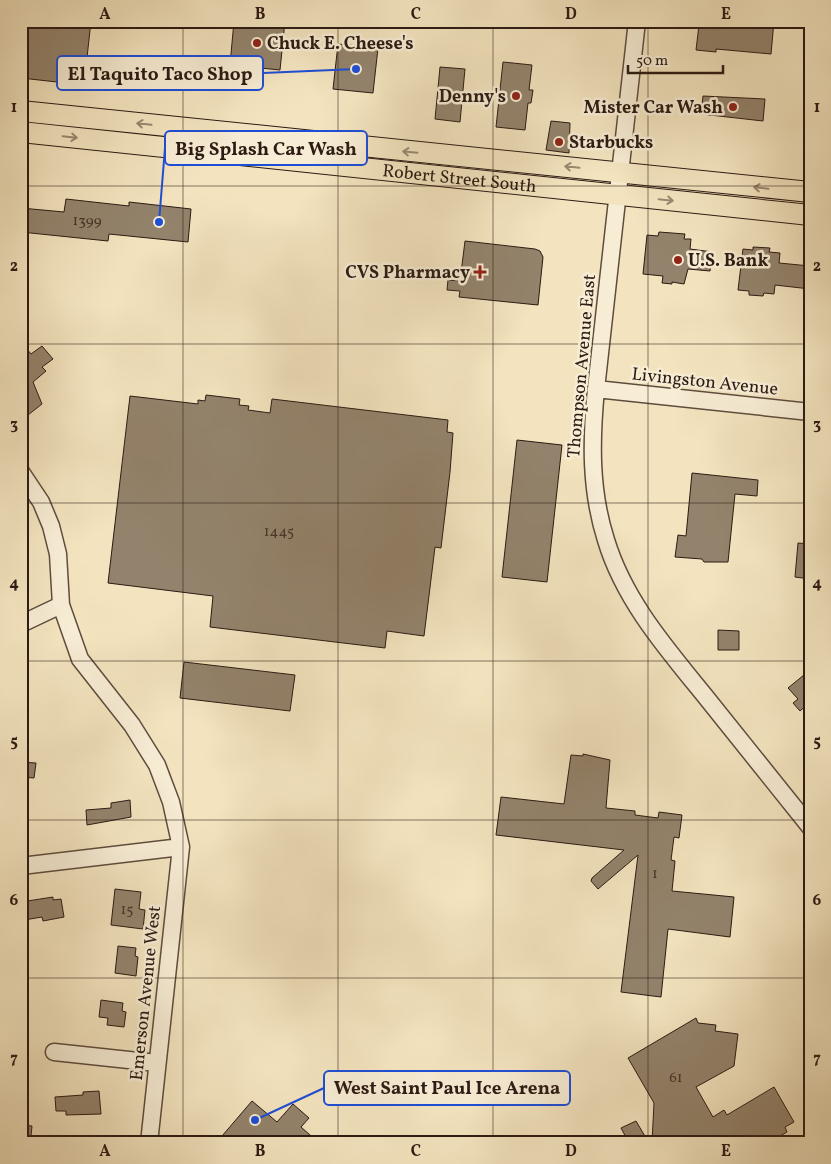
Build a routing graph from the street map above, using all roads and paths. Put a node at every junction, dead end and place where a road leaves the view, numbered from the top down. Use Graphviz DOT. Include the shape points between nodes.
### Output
graph roads {
  1 [pos="637,21"];
  2 [pos="21,111"];
  3 [pos="21,132"];
  4 [pos="278,139"];
  5 [pos="258,157"];
  6 [pos="620,172"];
  7 [pos="810,192"];
  8 [pos="618,195"];
  9 [pos="810,215"];
  10 [pos="596,389"];
  11 [pos="810,412"];
  12 [pos="21,472"];
  13 [pos="61,605"];
  14 [pos="21,624"];
  15 [pos="810,827"];
  16 [pos="181,847"];
  17 [pos="21,866"];
  18 [pos="54,1052"];
  19 [pos="157,1064"];
  20 [pos="149,1143"];
  1 -- 6 [label="street, Thompson Avenue East"];
  4 -- 2 [label="main road, Robert Street South, one-way"];
  3 -- 5 [label="main road, Robert Street South, one-way"];
  4 -- 5 [label="main road" via="262,148"];
  6 -- 4 [label="main road, Robert Street South, one-way"];
  5 -- 8 [label="main road, Robert Street South"];
  7 -- 6 [label="main road, Robert Street South, one-way"];
  6 -- 8 [label="street, Thompson Avenue East"];
  8 -- 9 [label="main road, Robert Street South, one-way"];
  8 -- 10 [label="street, Thompson Avenue East"];
  10 -- 11 [label="street, Livingston Avenue"];
  10 -- 15 [label="street, Thompson Avenue East" via="591,442 594,489 606,540 623,584 651,629"];
  12 -- 13 [label="street, Emerson Avenue West" via="41,502 51,526 58,554"];
  13 -- 14 [label="street"];
  13 -- 16 [label="street, Emerson Avenue West" via="80,659 132,725 157,765 171,802"];
  16 -- 17 [label="street"];
  16 -- 19 [label="street, Emerson Avenue West"];
  18 -- 19 [label="street"];
  19 -- 20 [label="street, Emerson Avenue West"];
}
